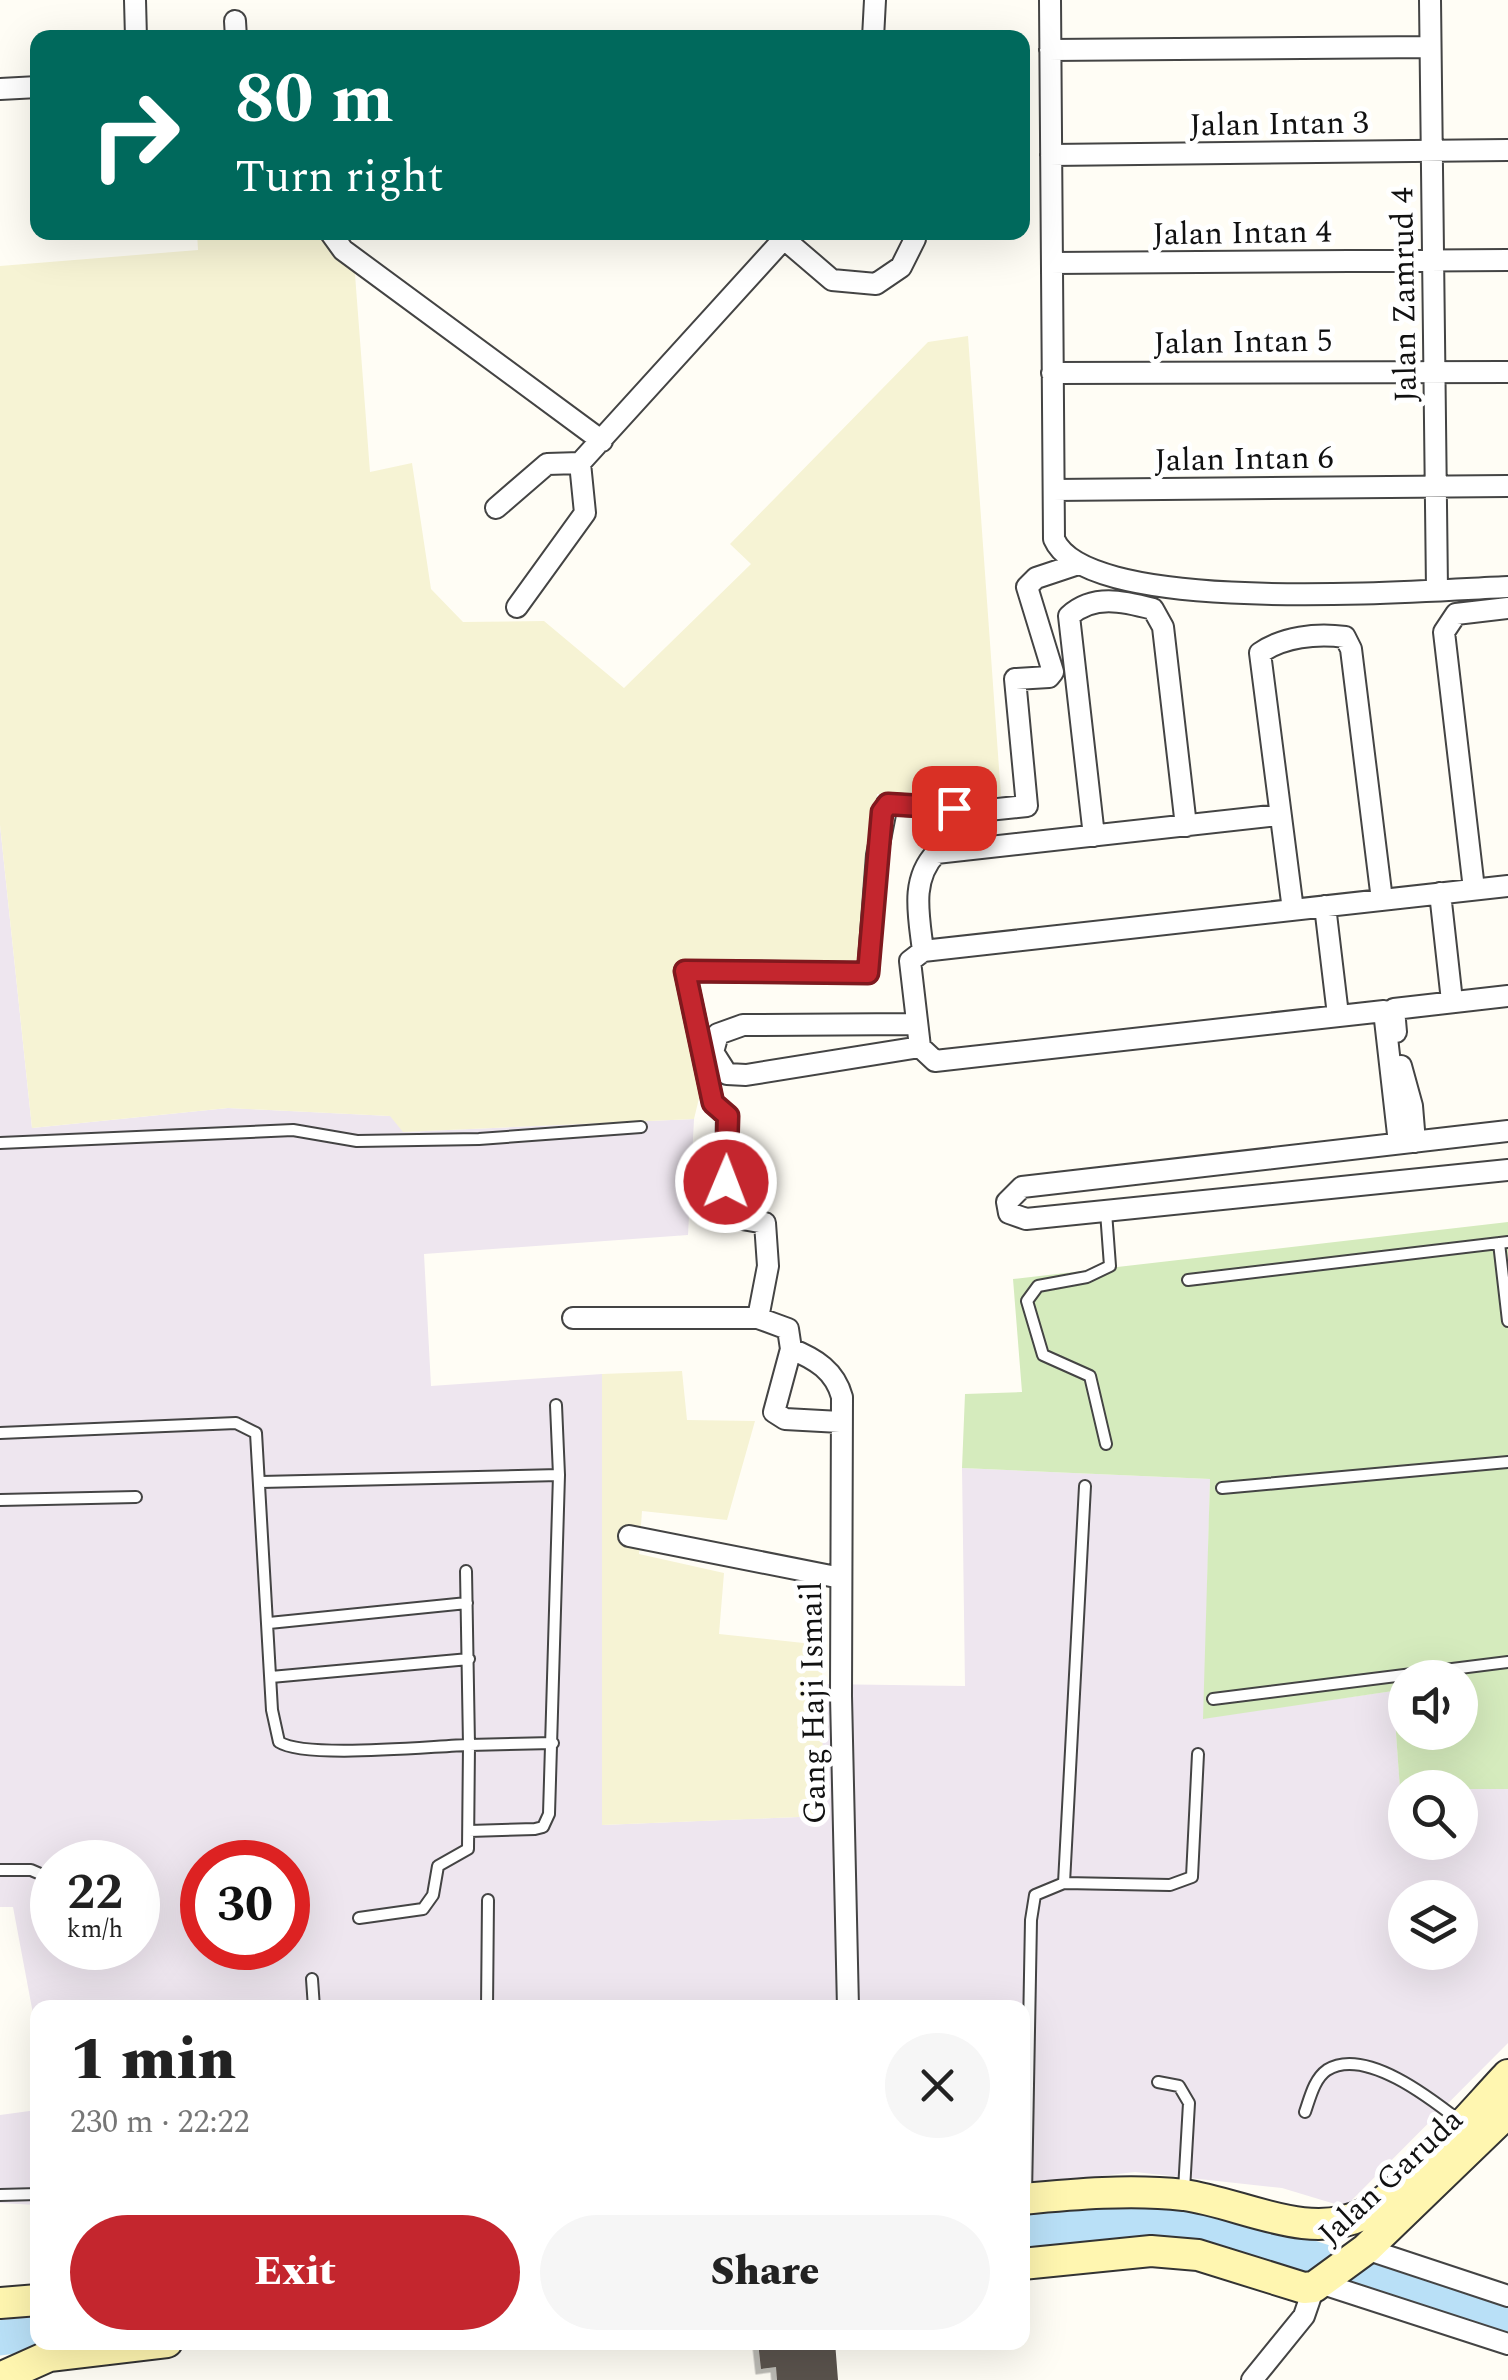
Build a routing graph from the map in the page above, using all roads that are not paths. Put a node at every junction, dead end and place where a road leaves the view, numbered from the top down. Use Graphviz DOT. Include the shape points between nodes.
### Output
graph roads {
  1 [pos="136,0"];
  2 [pos="875,0"];
  3 [pos="1050,0"];
  4 [pos="1430,0"];
  5 [pos="136,30"];
  6 [pos="873,30"];
  7 [pos="1430,47"];
  8 [pos="1050,50"];
  9 [pos="30,87"];
  10 [pos="0,89"];
  11 [pos="1508,150"];
  12 [pos="1432,152"];
  13 [pos="1051,156"];
  14 [pos="336,240"];
  15 [pos="779,240"];
  16 [pos="787,240"];
  17 [pos="914,240"];
  18 [pos="1433,260"];
  19 [pos="1508,260"];
  20 [pos="1052,264"];
  21 [pos="1434,370"];
  22 [pos="1508,372"];
  23 [pos="1052,373"];
  24 [pos="602,440"];
  25 [pos="580,464"];
  26 [pos="1436,486"];
  27 [pos="1508,486"];
  28 [pos="1054,490"];
  29 [pos="496,508"];
  30 [pos="1078,564"];
  31 [pos="1508,587"];
  32 [pos="1437,589"];
  33 [pos="517,607"];
  34 [pos="1508,608"];
  35 [pos="1279,816"];
  36 [pos="1186,826"];
  37 [pos="1094,836"];
  38 [pos="1508,886"];
  39 [pos="1474,890"];
  40 [pos="1440,893"];
  41 [pos="1382,900"];
  42 [pos="1325,906"];
  43 [pos="1293,910"];
  44 [pos="923,951"];
  45 [pos="1508,996"];
  46 [pos="1452,1001"];
  47 [pos="1338,1015"];
  48 [pos="915,1024"];
  49 [pos="920,1048"];
  50 [pos="1394,1052"];
  51 [pos="642,1127"];
  52 [pos="1508,1131"];
  53 [pos="1407,1142"];
  54 [pos="0,1143"];
  55 [pos="1330,1151"];
  56 [pos="1508,1170"];
  57 [pos="1335,1189"];
  58 [pos="1106,1212"];
  59 [pos="1503,1243"];
  60 [pos="1188,1280"];
  61 [pos="573,1318"];
  62 [pos="758,1318"];
  63 [pos="1508,1321"];
  64 [pos="791,1349"];
  65 [pos="556,1405"];
  66 [pos="840,1422"];
  67 [pos="0,1433"];
  68 [pos="1106,1444"];
  69 [pos="1508,1462"];
  70 [pos="558,1475"];
  71 [pos="261,1482"];
  72 [pos="1085,1486"];
  73 [pos="1222,1488"];
  74 [pos="136,1497"];
  75 [pos="0,1500"];
  76 [pos="628,1536"];
  77 [pos="466,1570"];
  78 [pos="841,1578"];
  79 [pos="467,1603"];
  80 [pos="269,1623"];
  81 [pos="469,1659"];
  82 [pos="1508,1662"];
  83 [pos="271,1677"];
  84 [pos="1214,1699"];
  85 [pos="553,1743"];
  86 [pos="469,1745"];
  87 [pos="1198,1754"];
  88 [pos="468,1831"];
  89 [pos="0,1870"];
  90 [pos="30,1870"];
  91 [pos="1064,1883"];
  92 [pos="488,1900"];
  93 [pos="359,1918"];
  94 [pos="312,1979"];
  95 [pos="313,2000"];
  96 [pos="487,2000"];
  97 [pos="848,2000"];
  98 [pos="1029,2000"];
  99 [pos="1508,2075"];
  100 [pos="1158,2082"];
  101 [pos="1305,2112"];
  102 [pos="1508,2112"];
  103 [pos="1462,2123"];
  104 [pos="30,2194"];
  105 [pos="0,2196"];
  106 [pos="1184,2196"];
  107 [pos="1030,2198"];
  108 [pos="1363,2252"];
  109 [pos="1030,2263"];
  110 [pos="1322,2284"];
  111 [pos="1508,2296"];
  112 [pos="30,2301"];
  113 [pos="0,2303"];
  114 [pos="1508,2344"];
  115 [pos="99,2350"];
  116 [pos="0,2378"];
  117 [pos="1252,2380"];
  1 -- 5 [label="street"];
  2 -- 6 [label="street"];
  3 -- 8 [label="street"];
  4 -- 7 [label="street, Jalan Zamrud 4"];
  7 -- 8 [label="street"];
  7 -- 12 [label="street, Jalan Zamrud 4"];
  8 -- 13 [label="street"];
  9 -- 10 [label="street"];
  11 -- 12 [label="street, Jalan Intan 3"];
  12 -- 13 [label="street, Jalan Intan 3"];
  12 -- 18 [label="street, Jalan Zamrud 4"];
  13 -- 20 [label="street"];
  14 -- 24 [label="street"];
  15 -- 24 [label="street"];
  16 -- 17 [label="street" via="832,280 876,284 900,267"];
  18 -- 19 [label="street, Jalan Intan 4"];
  18 -- 20 [label="street, Jalan Intan 4"];
  18 -- 21 [label="street, Jalan Zamrud 4"];
  20 -- 23 [label="street"];
  21 -- 22 [label="street, Jalan Intan 5"];
  21 -- 23 [label="street, Jalan Intan 5"];
  21 -- 26 [label="street, Jalan Zamrud 4"];
  23 -- 28 [label="street"];
  24 -- 25 [label="street"];
  25 -- 29 [label="street" via="547,464"];
  25 -- 33 [label="street" via="586,513"];
  26 -- 27 [label="street, Jalan Intan 6"];
  26 -- 28 [label="street, Jalan Intan 6"];
  26 -- 32 [label="street, Jalan Zamrud 4"];
  28 -- 30 [label="street" via="1054,538 1060,553"];
  30 -- 32 [label="street" via="1220,595"];
  30 -- 62 [label="street" via="1027,587 1053,672 1014,680 1027,806 888,804 876,855 868,973 685,971 713,1103 728,1116 725,1216 766,1223 768,1266"];
  31 -- 32 [label="street"];
  34 -- 39 [label="street" via="1456,614 1444,632"];
  35 -- 36 [label="street"];
  35 -- 41 [label="street" via="1260,653 1277,642 1345,637"];
  35 -- 43 [label="street"];
  36 -- 37 [label="street"];
  36 -- 37 [label="street" via="1163,626 1153,608 1122,600 1083,603 1069,616"];
  37 -- 44 [label="street" via="936,853 922,868 917,899"];
  38 -- 39 [label="street"];
  39 -- 40 [label="street"];
  40 -- 41 [label="street"];
  40 -- 46 [label="street"];
  41 -- 42 [label="street"];
  42 -- 43 [label="street"];
  42 -- 47 [label="street"];
  43 -- 44 [label="street"];
  44 -- 48 [label="street" via="910,962"];
  45 -- 46 [label="street"];
  46 -- 50 [label="street" via="1394,1009"];
  47 -- 49 [label="street" via="959,1061 935,1061"];
  47 -- 50 [label="street" via="1384,1011"];
  48 -- 49 [label="street"];
  48 -- 49 [label="street" via="743,1026 718,1034 714,1058 727,1074 746,1075"];
  50 -- 53 [label="street"];
  51 -- 54 [label="lane" via="479,1140 357,1141 293,1130"];
  52 -- 53 [label="street"];
  53 -- 55 [label="street"];
  55 -- 57 [label="street"];
  55 -- 58 [label="street" via="1022,1186 1007,1202 1010,1213 1026,1219"];
  56 -- 57 [label="street"];
  57 -- 58 [label="street"];
  58 -- 68 [label="lane" via="1110,1266 1038,1286 1028,1301 1043,1355 1090,1376"];
  59 -- 60 [label="lane"];
  59 -- 63 [label="lane"];
  61 -- 62 [label="street"];
  62 -- 64 [label="street" via="788,1330"];
  64 -- 66 [label="street, Gang Haji Ismail" via="837,1378"];
  64 -- 66 [label="street" via="774,1412 785,1419"];
  65 -- 70 [label="lane"];
  66 -- 78 [label="street, Gang Haji Ismail"];
  67 -- 71 [label="lane" via="236,1423 256,1433"];
  69 -- 73 [label="lane"];
  70 -- 71 [label="lane"];
  70 -- 85 [label="lane"];
  71 -- 80 [label="lane"];
  72 -- 91 [label="lane"];
  74 -- 75 [label="lane"];
  76 -- 78 [label="street"];
  77 -- 79 [label="lane"];
  78 -- 97 [label="street, Gang Haji Ismail"];
  79 -- 80 [label="lane"];
  79 -- 81 [label="lane"];
  80 -- 83 [label="lane"];
  81 -- 83 [label="lane"];
  81 -- 86 [label="lane"];
  82 -- 84 [label="lane"];
  83 -- 86 [label="lane" via="274,1732 288,1748"];
  85 -- 86 [label="lane"];
  85 -- 88 [label="lane" via="543,1827"];
  86 -- 88 [label="lane"];
  87 -- 91 [label="lane" via="1192,1876 1170,1885"];
  88 -- 93 [label="lane" via="468,1849 438,1866 423,1909"];
  89 -- 90 [label="lane"];
  91 -- 98 [label="lane" via="1036,1896"];
  92 -- 96 [label="lane"];
  94 -- 95 [label="lane"];
  99 -- 103 [label="main road, Jalan Garuda"];
  100 -- 106 [label="lane" via="1179,2086 1189,2103"];
  101 -- 103 [label="lane" via="1327,2070 1350,2064 1395,2076"];
  102 -- 108 [label="main road, Jalan Garuda"];
  103 -- 106 [label="main road, Jalan Garuda" via="1366,2213 1336,2224 1308,2224"];
  104 -- 105 [label="lane"];
  106 -- 107 [label="main road, Jalan Garuda"];
  108 -- 110 [label="main road, Jalan Garuda"];
  108 -- 111 [label="street"];
  109 -- 110 [label="main road, Jalan Garuda" via="1151,2251 1198,2256 1304,2288"];
  110 -- 114 [label="street"];
  110 -- 117 [label="street"];
  112 -- 113 [label="main road"];
  115 -- 116 [label="main road" via="48,2356"];
}
